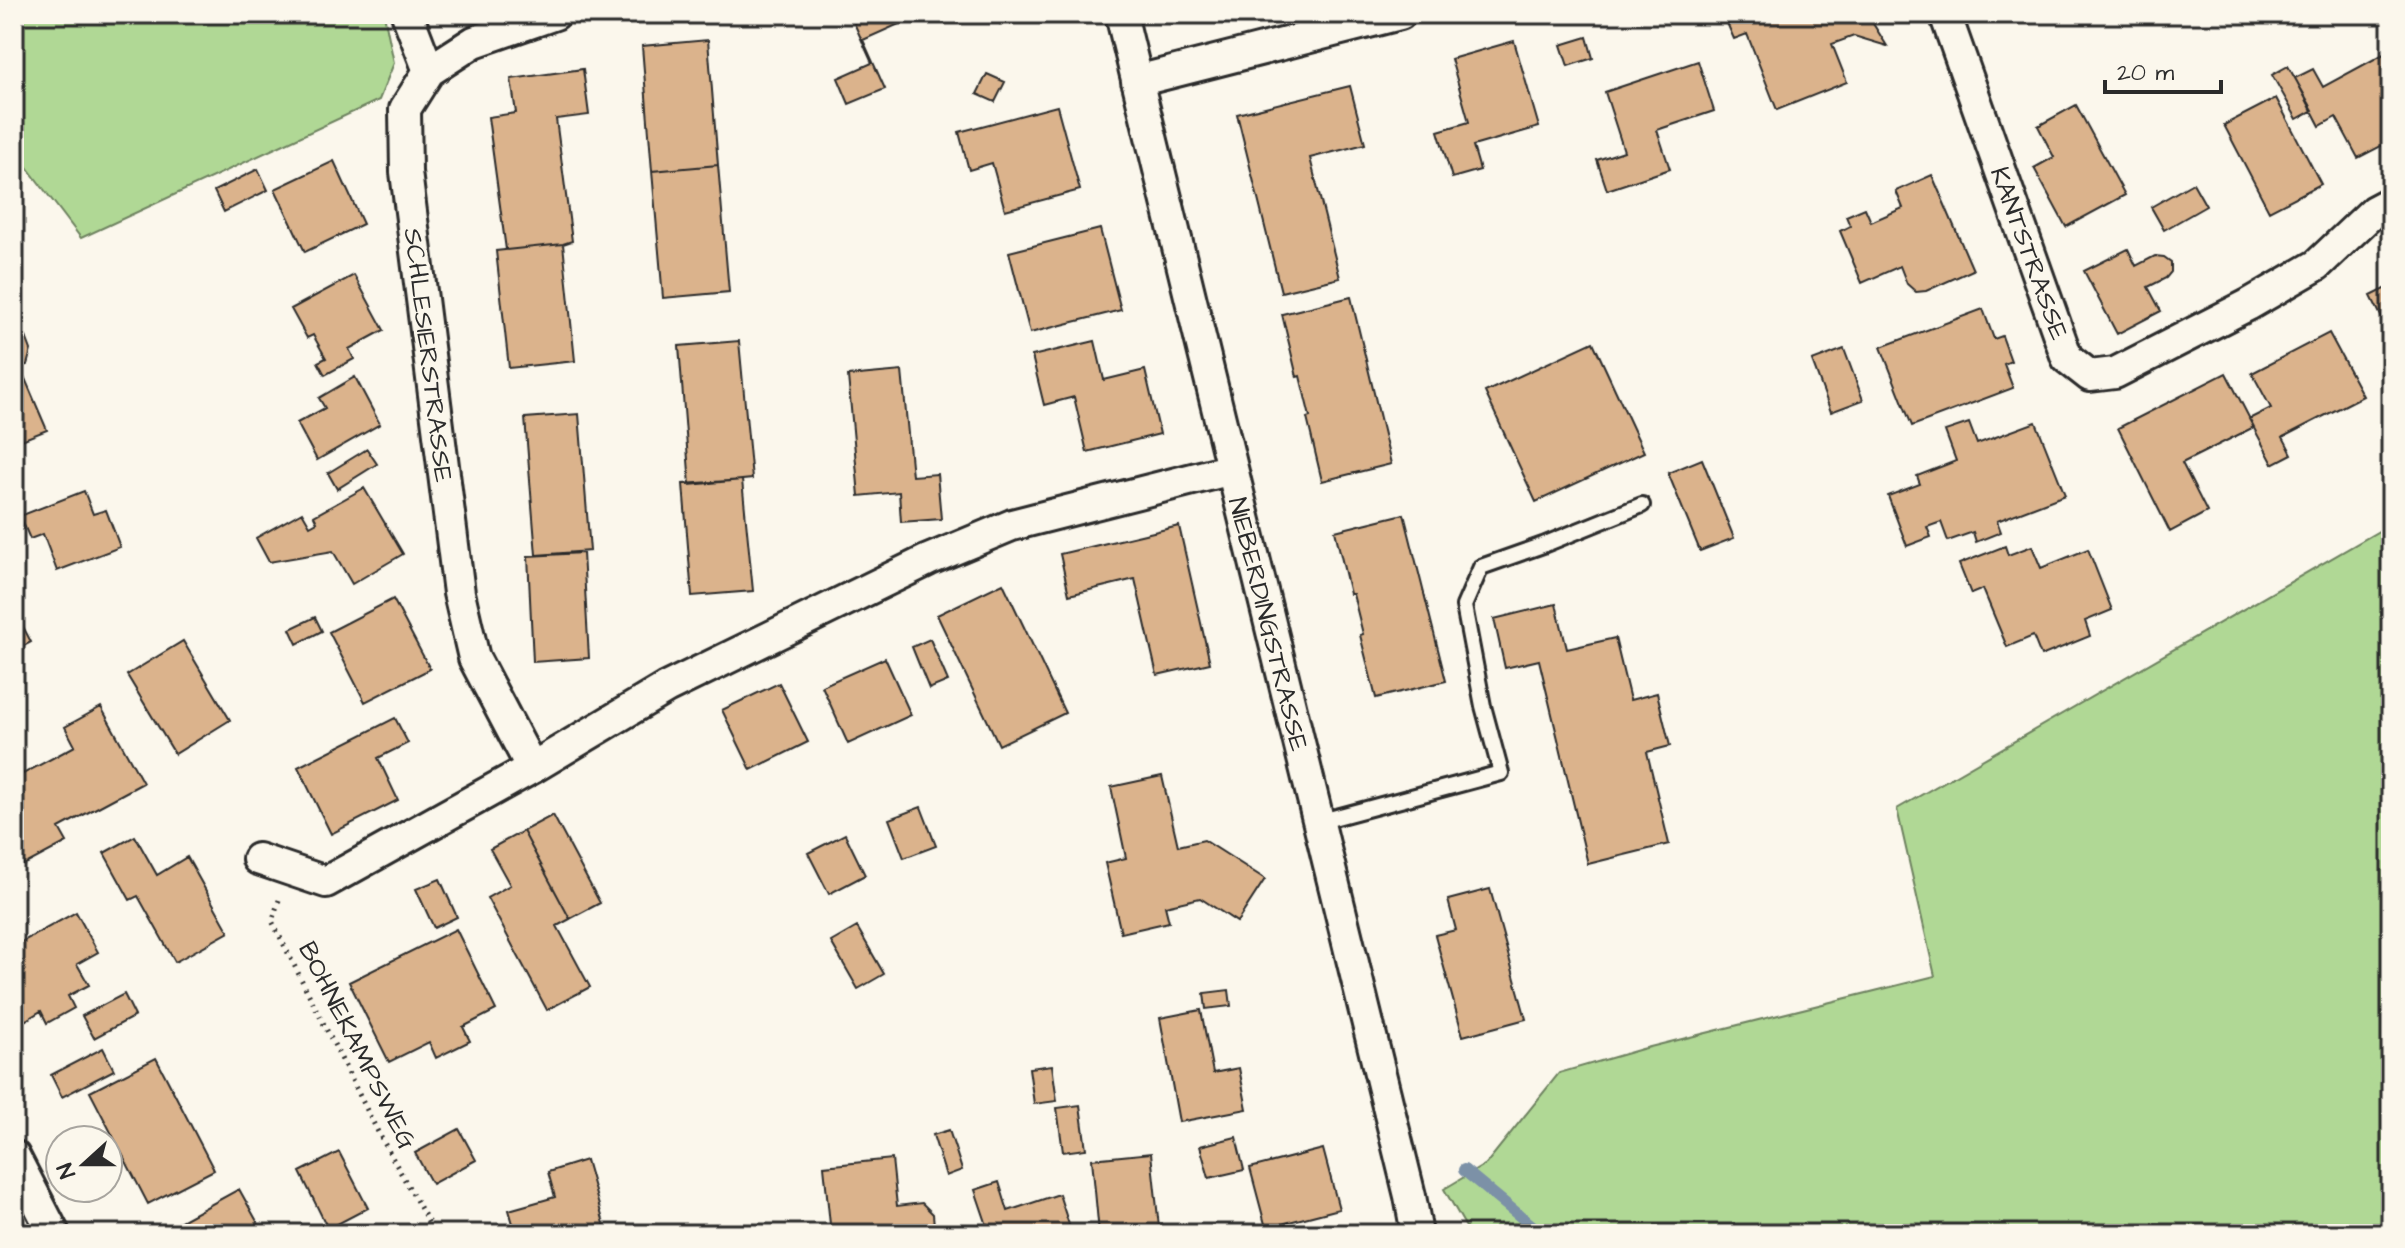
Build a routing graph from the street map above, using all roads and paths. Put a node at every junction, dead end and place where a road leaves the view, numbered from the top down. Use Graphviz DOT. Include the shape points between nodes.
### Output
graph roads {
  1 [pos="407,14"];
  2 [pos="555,14"];
  3 [pos="1121,14"];
  4 [pos="1400,14"];
  5 [pos="1945,14"];
  6 [pos="429,71"];
  7 [pos="1137,81"];
  8 [pos="2391,202"];
  9 [pos="1232,469"];
  10 [pos="1642,505"];
  11 [pos="532,768"];
  12 [pos="1318,822"];
  13 [pos="258,859"];
  14 [pos="288,869"];
  15 [pos="14,1156"];
  16 [pos="54,1234"];
  17 [pos="435,1234"];
  18 [pos="1417,1234"];
  1 -- 6 [label="street"];
  2 -- 6 [label="street, SCHLESIERSTRASSE" via="474,42"];
  3 -- 7 [label="street, NIEBERDINGSTRASSE"];
  4 -- 7 [label="street"];
  5 -- 8 [label="street, KANTSTRASSE" via="2067,358 2090,376 2115,373 2262,297 2317,265 2374,211"];
  6 -- 11 [label="street, SCHLESIERSTRASSE" via="405,109 406,172 459,593 474,658"];
  7 -- 9 [label="street, NIEBERDINGSTRASSE"];
  9 -- 11 [label="street" via="1012,525 942,554 666,688"];
  9 -- 12 [label="street, NIEBERDINGSTRASSE"];
  10 -- 12 [label="lane" via="1481,567 1464,606 1501,773"];
  11 -- 14 [label="street" via="326,882"];
  12 -- 18 [label="street, NIEBERDINGSTRASSE"];
  13 -- 14 [label="street"];
  14 -- 17 [label="path, BOHNEKAMPSWEG" via="272,921"];
  15 -- 16 [label="street"];
}
